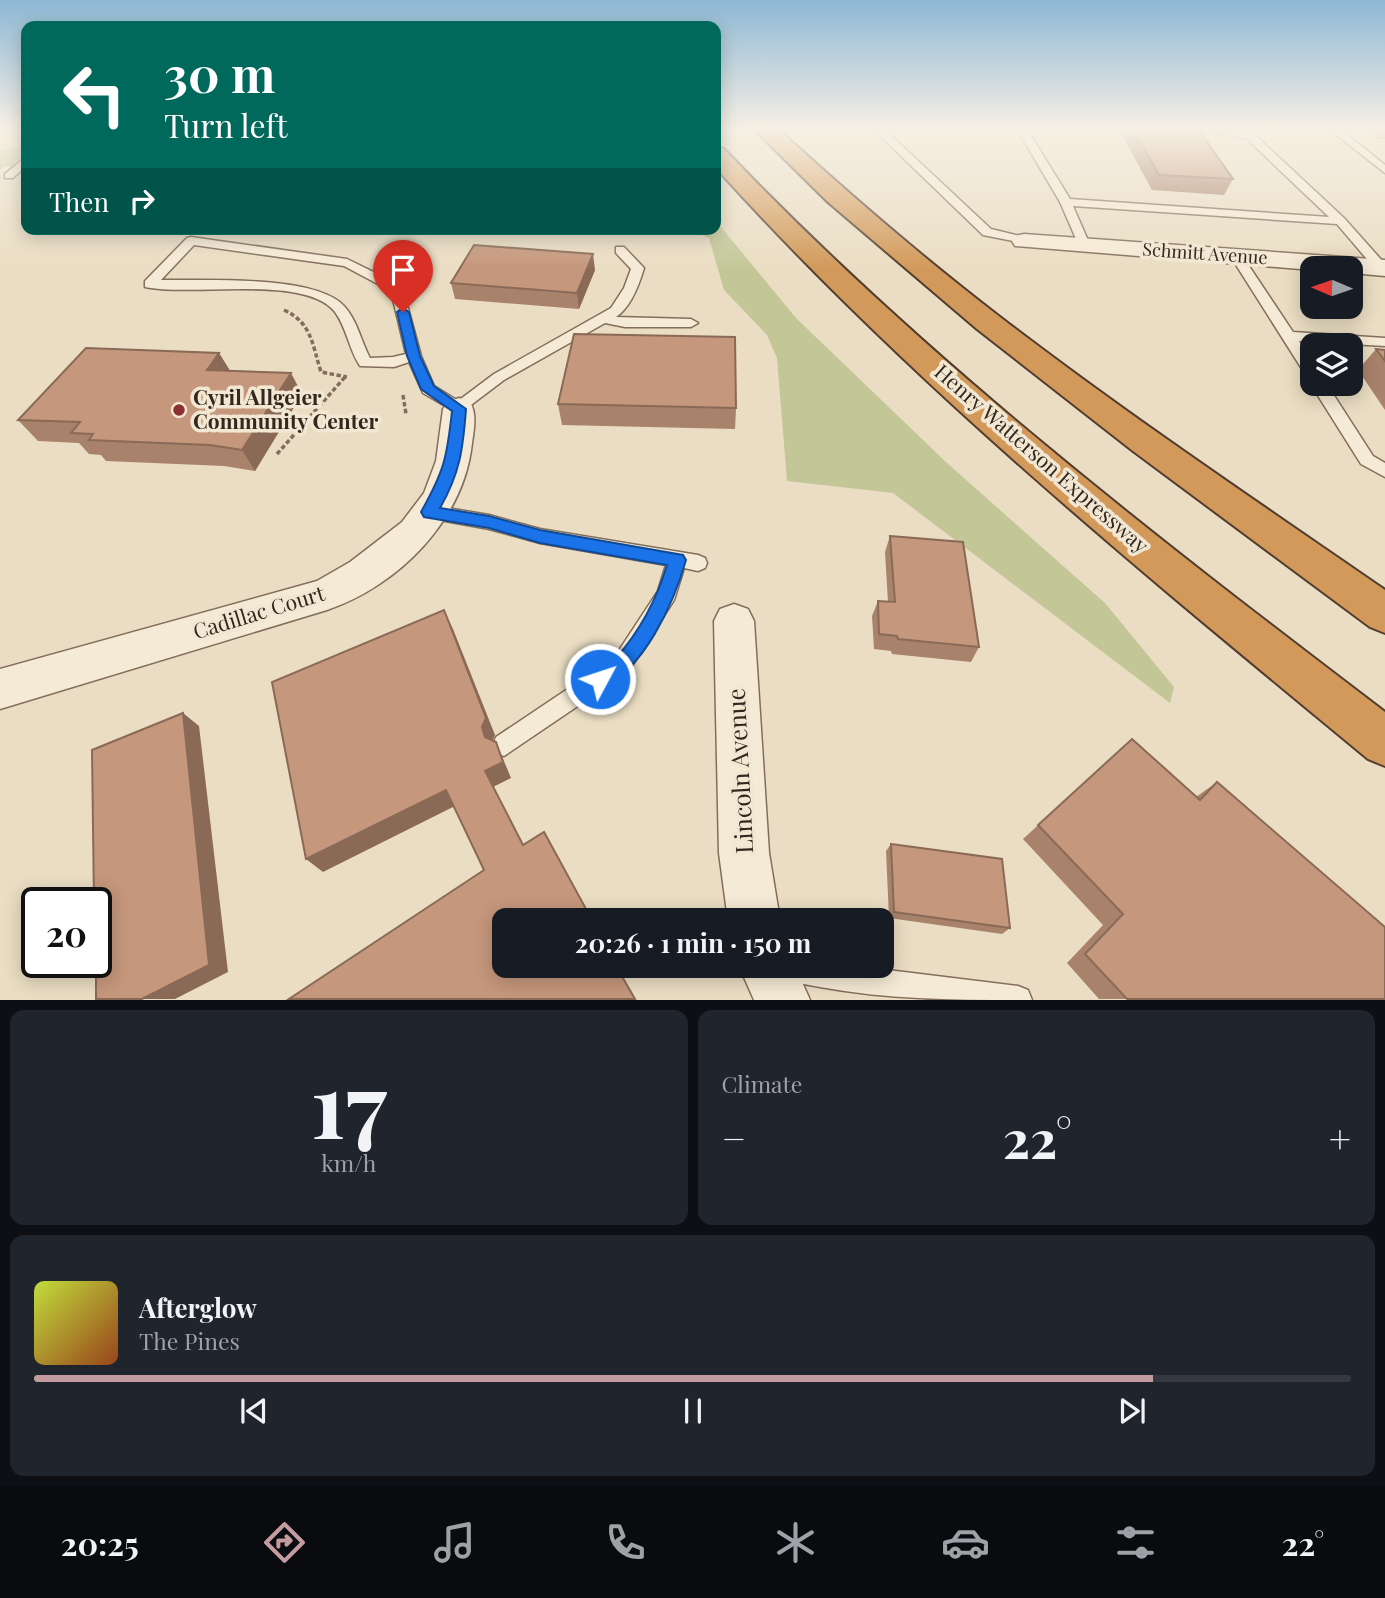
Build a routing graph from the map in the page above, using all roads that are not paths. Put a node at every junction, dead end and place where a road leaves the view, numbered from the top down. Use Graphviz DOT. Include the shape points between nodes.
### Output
graph roads {
  1 [pos="736,176"];
  2 [pos="818,176"];
  3 [pos="927,176"];
  4 [pos="1050,176"];
  5 [pos="1294,176"];
  6 [pos="1066,202"];
  7 [pos="1340,221"];
  8 [pos="198,235"];
  9 [pos="191,241"];
  10 [pos="1024,241"];
  11 [pos="1084,245"];
  12 [pos="620,250"];
  13 [pos="1237,257"];
  14 [pos="1384,268"];
  15 [pos="603,318"];
  16 [pos="691,323"];
  17 [pos="1289,336"];
  18 [pos="1385,342"];
  19 [pos="1300,354"];
  20 [pos="414,356"];
  21 [pos="1326,396"];
  22 [pos="459,409"];
  23 [pos="1367,460"];
  24 [pos="1385,462"];
  25 [pos="1385,471"];
  26 [pos="429,512"];
  27 [pos="1385,614"];
  28 [pos="734,621"];
  29 [pos="0,689"];
  30 [pos="1385,742"];
  31 [pos="504,745"];
  32 [pos="752,908"];
  33 [pos="772,978"];
  34 [pos="842,978"];
  35 [pos="783,999"];
  36 [pos="1018,999"];
  1 -- 30 [label="highway, Henry Watterson Expressway" via="777,221 960,392 1190,588"];
  2 -- 27 [label="highway" via="1045,368"];
  3 -- 10 [label="lane" via="986,232"];
  4 -- 6 [label="lane"];
  5 -- 7 [label="lane"];
  6 -- 7 [label="lane"];
  6 -- 11 [label="lane"];
  7 -- 14 [label="lane"];
  8 -- 9 [label="lane"];
  9 -- 20 [label="lane" via="346,263 397,289"];
  9 -- 20 [label="lane" via="150,284 308,291 333,303 365,363"];
  10 -- 11 [label="street, Schmitt Avenue"];
  11 -- 13 [label="street, Schmitt Avenue"];
  12 -- 15 [label="lane" via="638,268 631,289 615,311"];
  13 -- 14 [label="street, Schmitt Avenue"];
  13 -- 17 [label="lane"];
  15 -- 16 [label="lane" via="625,323"];
  15 -- 22 [label="lane" via="499,377"];
  17 -- 18 [label="lane"];
  17 -- 19 [label="lane"];
  20 -- 22 [label="lane" via="428,389"];
  21 -- 23 [label="lane"];
  22 -- 26 [label="street, Cadillac Court" via="455,454 447,481"];
  23 -- 24 [label="lane"];
  23 -- 25 [label="lane"];
  26 -- 29 [label="street, Cadillac Court" via="402,544 327,594"];
  26 -- 31 [label="lane" via="688,561 621,665"];
  28 -- 32 [label="street, Lincoln Avenue" via="744,853"];
  33 -- 35 [label="street"];
  34 -- 36 [label="lane"];
}
